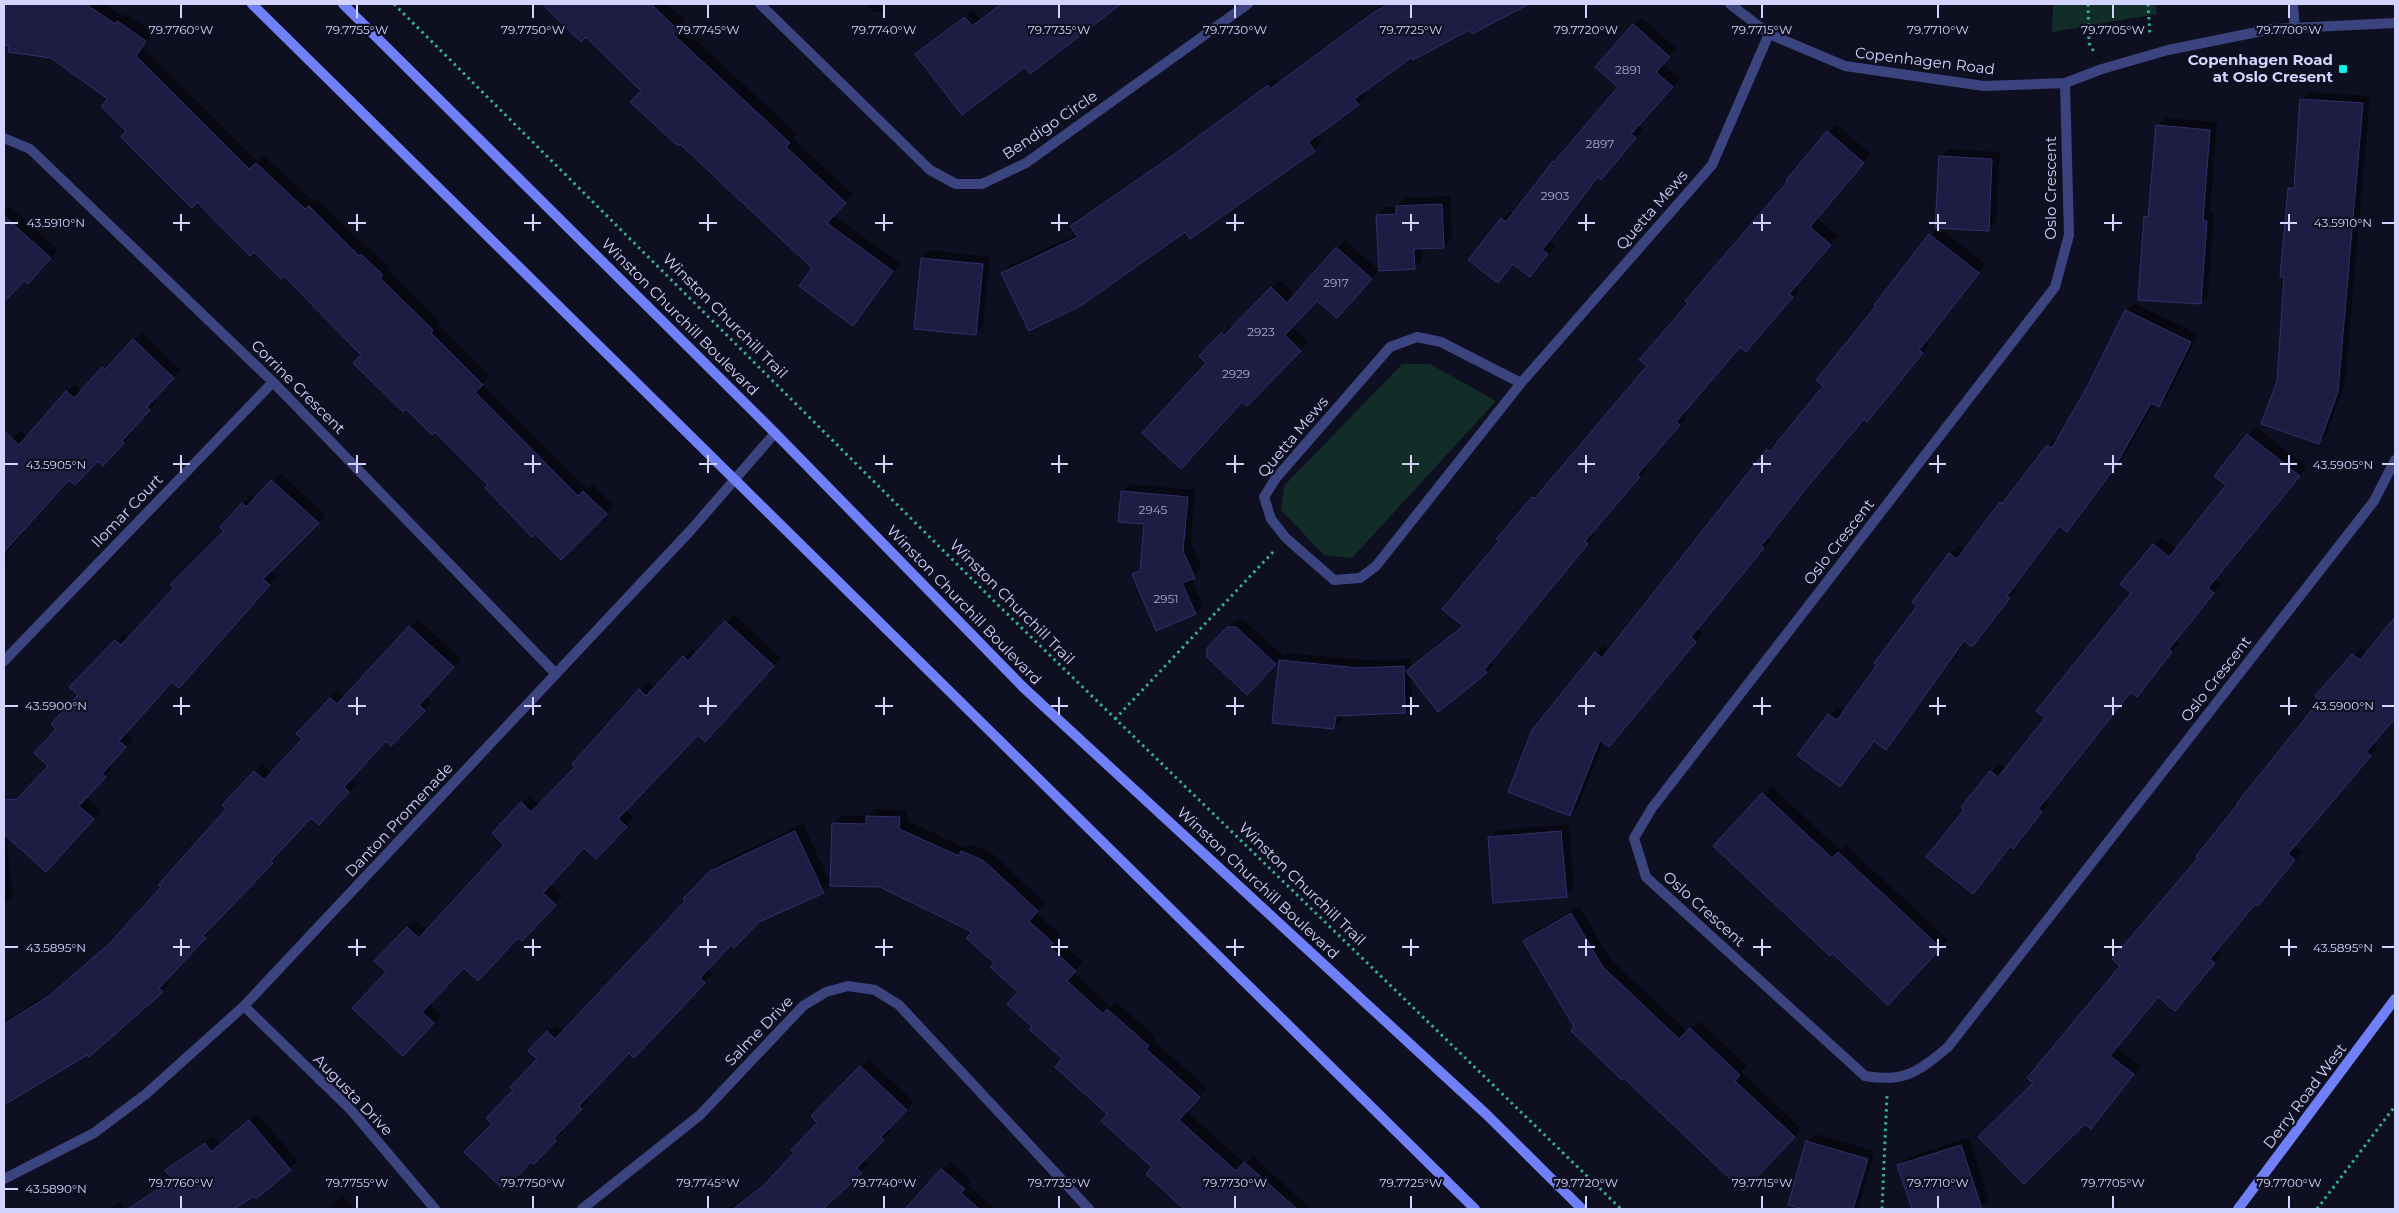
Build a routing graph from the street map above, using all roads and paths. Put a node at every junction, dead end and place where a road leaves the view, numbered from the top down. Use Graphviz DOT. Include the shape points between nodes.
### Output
graph roads {
  1 [pos="252,4"];
  2 [pos="343,4"];
  3 [pos="394,4"];
  4 [pos="760,4"];
  5 [pos="1248,4"];
  6 [pos="1730,4"];
  7 [pos="2088,4"];
  8 [pos="2148,4"];
  9 [pos="2292,4"];
  10 [pos="2395,23"];
  11 [pos="2295,29"];
  12 [pos="1769,34"];
  13 [pos="2152,55"];
  14 [pos="2102,69"];
  15 [pos="2065,83"];
  16 [pos="4,138"];
  17 [pos="273,382"];
  18 [pos="1521,384"];
  19 [pos="775,433"];
  20 [pos="2395,460"];
  21 [pos="734,481"];
  22 [pos="1286,538"];
  23 [pos="4,662"];
  24 [pos="556,674"];
  25 [pos="1115,719"];
  26 [pos="2395,999"];
  27 [pos="244,1006"];
  28 [pos="1887,1080"];
  29 [pos="2395,1106"];
  30 [pos="4,1179"];
  31 [pos="435,1209"];
  32 [pos="582,1209"];
  33 [pos="1089,1209"];
  34 [pos="1474,1209"];
  35 [pos="1582,1209"];
  36 [pos="1621,1209"];
  37 [pos="1882,1209"];
  38 [pos="2238,1209"];
  39 [pos="2317,1209"];
  1 -- 21 [label="main road"];
  2 -- 19 [label="main road, Winston Churchill Boulevard"];
  3 -- 25 [label="path, Winston Churchill Trail"];
  4 -- 5 [label="street, Bendigo Circle" via="930,170 956,184 982,184 1026,163"];
  6 -- 12 [label="street, Copenhagen Road"];
  7 -- 14 [label="path" via="2089,43"];
  8 -- 13 [label="path"];
  9 -- 11 [label="street"];
  10 -- 11 [label="street, Copenhagen Road"];
  11 -- 13 [label="street, Copenhagen Road" via="2272,29"];
  12 -- 15 [label="street, Copenhagen Road" via="1845,66 1984,86"];
  12 -- 18 [label="street, Quetta Mews" via="1712,165"];
  13 -- 14 [label="street, Copenhagen Road"];
  14 -- 15 [label="street, Copenhagen Road"];
  15 -- 28 [label="street, Oslo Crescent" via="2069,235 2055,287 1652,808 1634,838 1646,877 1865,1076"];
  16 -- 17 [label="street, Corrine Crescent" via="30,149"];
  17 -- 23 [label="street, Ilomar Court"];
  17 -- 24 [label="street, Corrine Crescent"];
  18 -- 22 [label="street, Quetta Mews" via="1376,566 1360,578 1334,580"];
  18 -- 22 [label="street, Quetta Mews" via="1441,342 1417,337 1390,347 1264,496 1270,519"];
  19 -- 21 [label="street, Danton Promenade"];
  19 -- 35 [label="main road, Winston Churchill Boulevard" via="1024,688 1486,1114"];
  20 -- 28 [label="street, Oslo Crescent" via="2374,501 1948,1047 1921,1070"];
  21 -- 24 [label="street, Danton Promenade"];
  21 -- 34 [label="main road"];
  22 -- 25 [label="path"];
  24 -- 27 [label="street, Danton Promenade"];
  25 -- 36 [label="path, Winston Churchill Trail"];
  26 -- 38 [label="main road, Derry Road West"];
  27 -- 30 [label="street, Danton Promenade" via="146,1094 94,1133"];
  27 -- 31 [label="street, Augusta Drive" via="351,1110"];
  28 -- 37 [label="path"];
  29 -- 39 [label="path"];
  32 -- 33 [label="street, Salme Drive" via="700,1115 803,1006 826,992 848,986 875,990 899,1005"];
}
